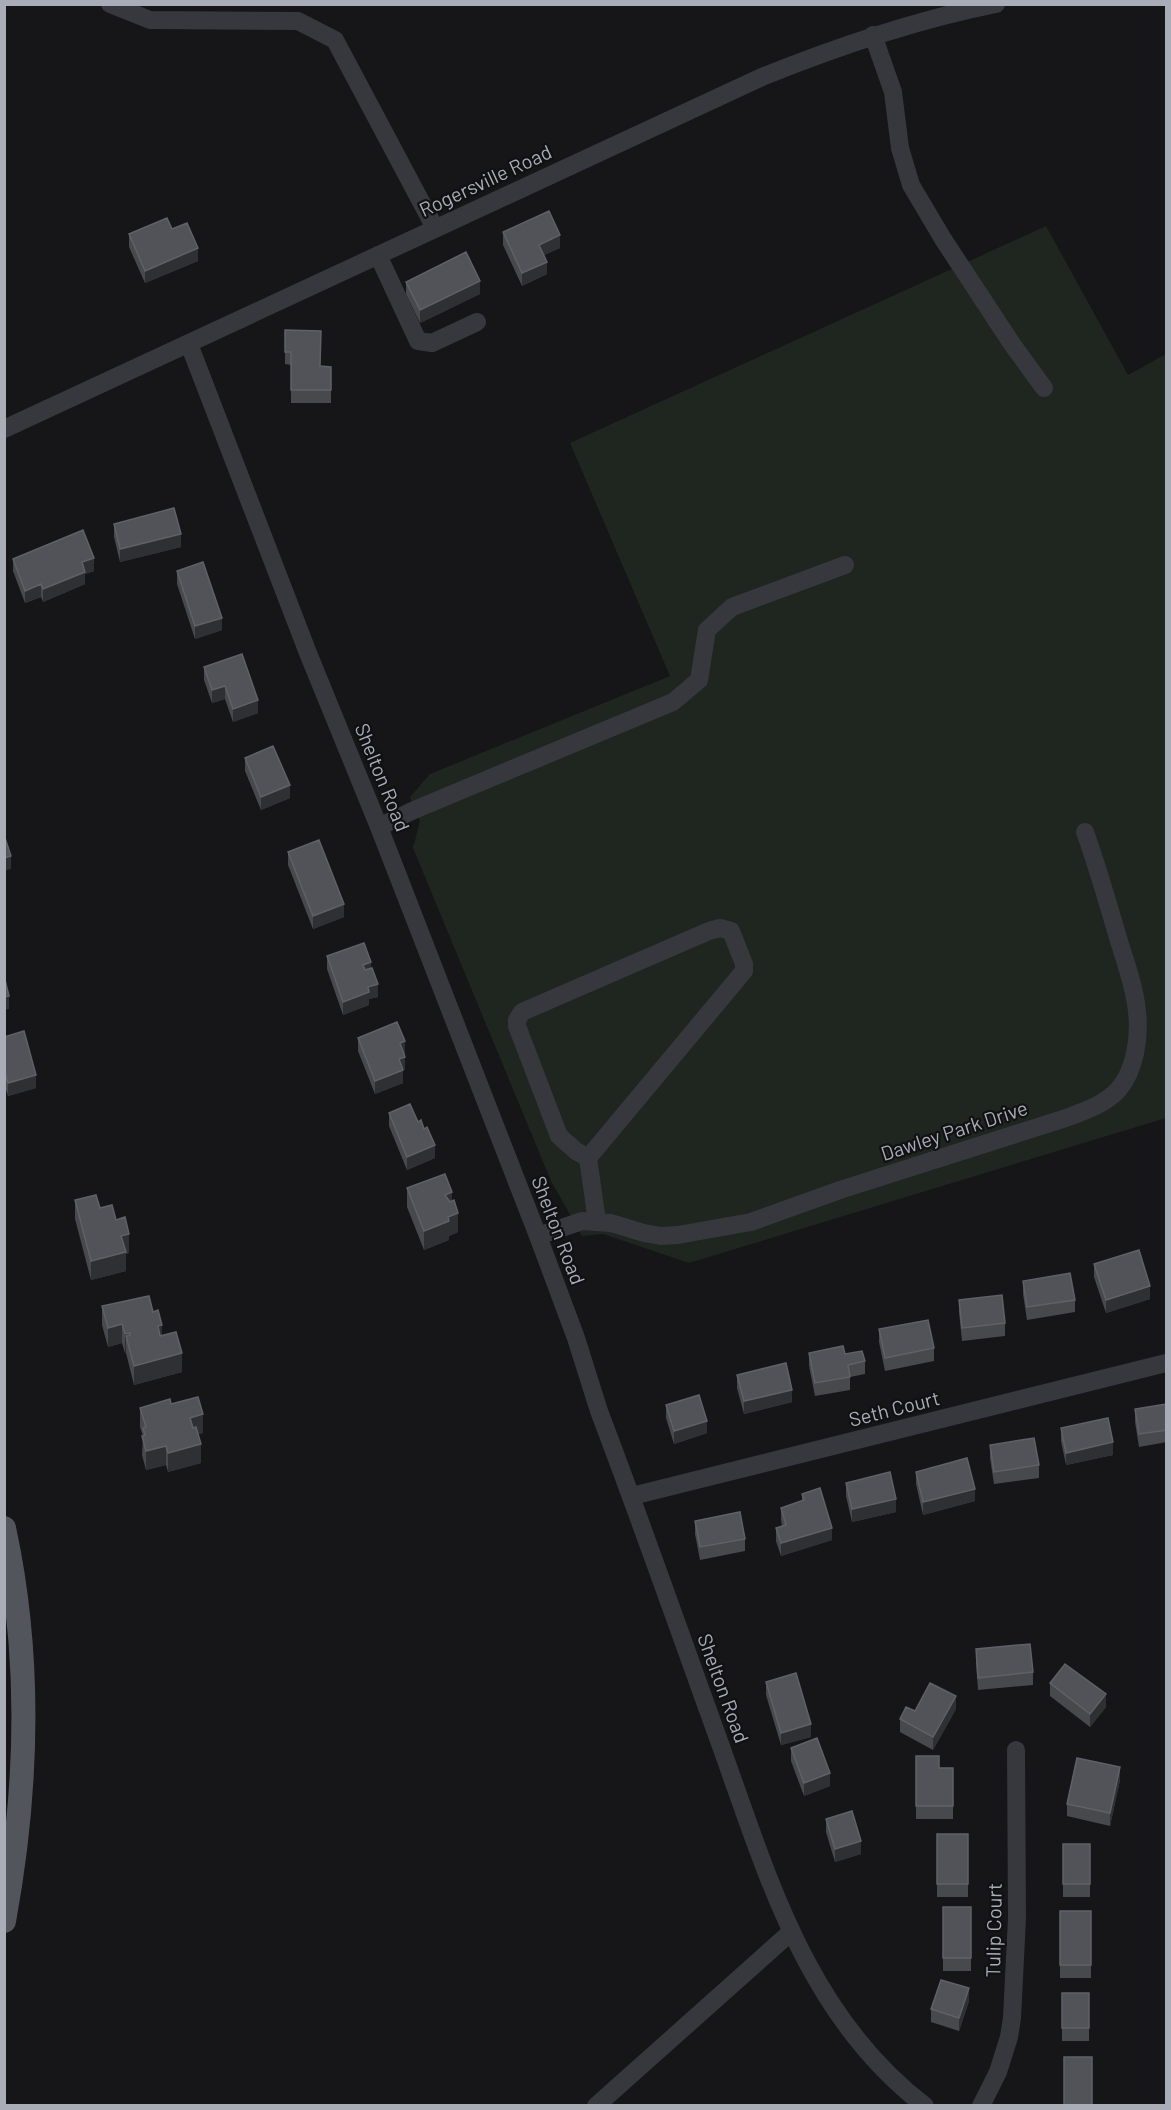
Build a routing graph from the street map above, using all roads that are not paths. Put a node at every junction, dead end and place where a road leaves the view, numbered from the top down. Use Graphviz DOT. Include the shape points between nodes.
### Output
graph roads {
  1 [pos="996,4"];
  2 [pos="111,5"];
  3 [pos="957,8"];
  4 [pos="873,36"];
  5 [pos="435,228"];
  6 [pos="378,255"];
  7 [pos="477,322"];
  8 [pos="189,344"];
  9 [pos="1044,388"];
  10 [pos="4,429"];
  11 [pos="845,565"];
  12 [pos="379,827"];
  13 [pos="1085,832"];
  14 [pos="588,1158"];
  15 [pos="597,1221"];
  16 [pos="538,1236"];
  17 [pos="1167,1362"];
  18 [pos="632,1496"];
  19 [pos="4,1528"];
  20 [pos="1016,1749"];
  21 [pos="4,1921"];
  22 [pos="791,1932"];
  23 [pos="596,2106"];
  24 [pos="925,2106"];
  25 [pos="981,2106"];
  1 -- 3 [label="street, Rogersville Road"];
  2 -- 5 [label="street" via="150,20 298,21 335,40"];
  3 -- 4 [label="street, Rogersville Road"];
  4 -- 5 [label="street, Rogersville Road" via="762,77"];
  4 -- 9 [label="street" via="893,92 900,148 911,185"];
  5 -- 6 [label="street, Rogersville Road"];
  6 -- 7 [label="street" via="418,341 432,343"];
  6 -- 8 [label="street, Rogersville Road"];
  8 -- 10 [label="street, Rogersville Road"];
  8 -- 12 [label="street, Shelton Road"];
  11 -- 12 [label="street" via="732,606 706,630 699,680 673,702"];
  12 -- 16 [label="street, Shelton Road"];
  13 -- 15 [label="street, Dawley Park Drive" via="1137,1010 1132,1064 1118,1090 1107,1099 1066,1118 751,1222 661,1236"];
  14 -- 14 [label="street" via="559,1136 517,1026 522,1012 709,931 720,927 731,931 744,971"];
  14 -- 15 [label="street"];
  15 -- 16 [label="street, Dawley Park Drive" via="569,1225"];
  16 -- 18 [label="street, Shelton Road"];
  17 -- 18 [label="street, Seth Court"];
  18 -- 22 [label="street, Shelton Road"];
  19 -- 21 [label="main road" via="15,1589 24,1692 19,1829"];
  20 -- 25 [label="street, Tulip Court" via="1017,1918 1012,2018 998,2072"];
  22 -- 23 [label="street"];
  22 -- 24 [label="street, Shelton Road" via="805,1962 852,2033 879,2066"];
}
